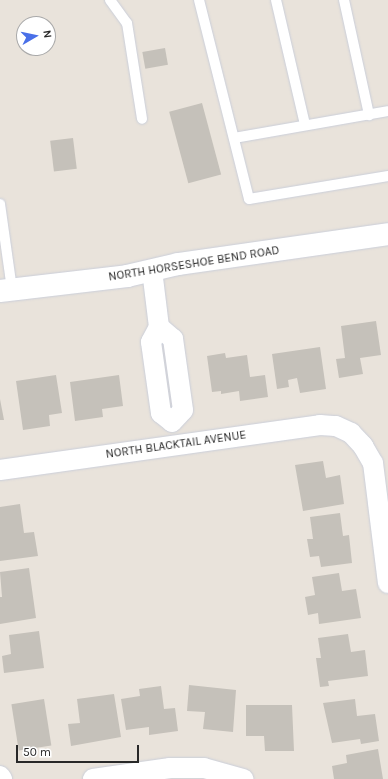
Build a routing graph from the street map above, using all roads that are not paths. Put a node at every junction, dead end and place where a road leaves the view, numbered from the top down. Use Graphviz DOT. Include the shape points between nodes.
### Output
graph roads {
  1 [pos="110,0"];
  2 [pos="199,0"];
  3 [pos="276,0"];
  4 [pos="344,0"];
  5 [pos="388,111"];
  6 [pos="369,114"];
  7 [pos="142,119"];
  8 [pos="305,126"];
  9 [pos="234,138"];
  10 [pos="388,176"];
  11 [pos="0,204"];
  12 [pos="388,234"];
  13 [pos="152,270"];
  14 [pos="6,290"];
  15 [pos="175,446"];
  16 [pos="0,470"];
  17 [pos="388,583"];
  18 [pos="0,776"];
  19 [pos="2,779"];
  20 [pos="93,779"];
  21 [pos="243,779"];
  1 -- 7 [label="lane" via="127,23"];
  2 -- 9 [label="lane"];
  3 -- 8 [label="lane"];
  4 -- 6 [label="lane"];
  5 -- 6 [label="lane"];
  6 -- 8 [label="lane"];
  8 -- 9 [label="lane"];
  9 -- 10 [label="lane" via="249,199"];
  11 -- 14 [label="lane"];
  12 -- 13 [label="street, NORTH HORSESHOE BEND ROAD"];
  13 -- 14 [label="street, NORTH HORSESHOE BEND ROAD" via="127,276"];
  13 -- 15 [label="street" via="160,327 150,342 161,413 172,422"];
  15 -- 16 [label="street, NORTH BLACKTAIL AVENUE"];
  15 -- 17 [label="street, NORTH BLACKTAIL AVENUE" via="320,425 336,426 351,433 363,446 372,463"];
  18 -- 19 [label="street"];
  20 -- 21 [label="street" via="177,768 204,768"];
}
